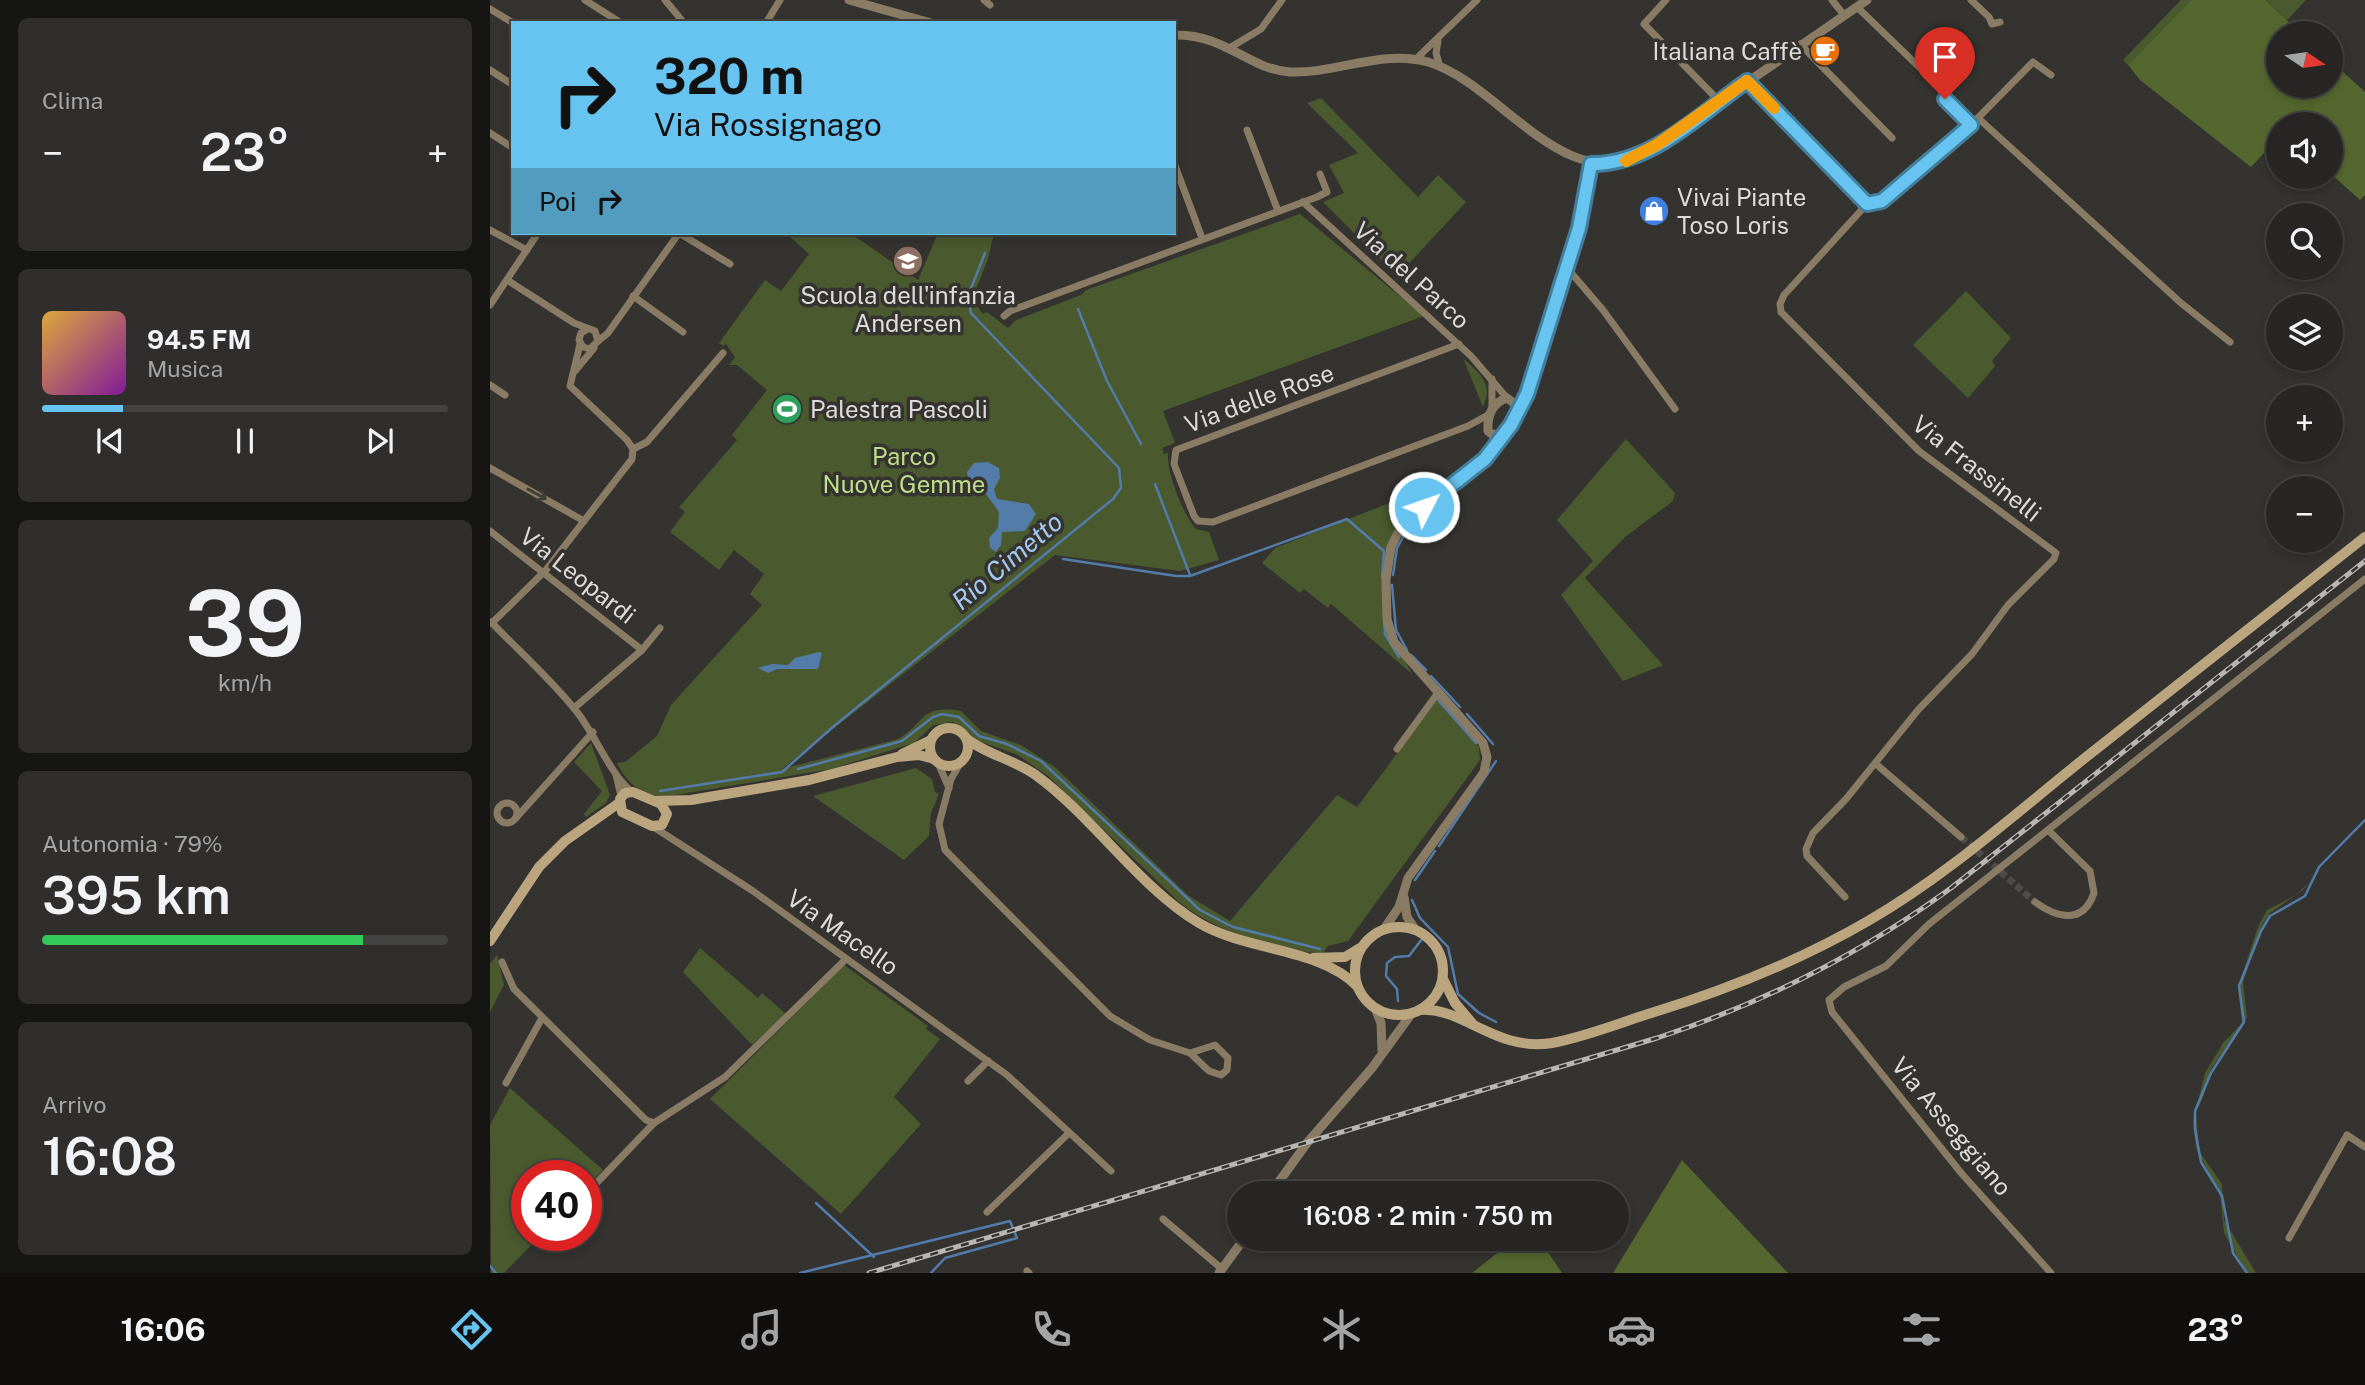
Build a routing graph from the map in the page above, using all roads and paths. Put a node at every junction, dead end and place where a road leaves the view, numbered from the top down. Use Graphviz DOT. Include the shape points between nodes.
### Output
graph roads {
  1 [pos="585,0"];
  2 [pos="665,0"];
  3 [pos="780,0"];
  4 [pos="851,0"];
  5 [pos="1282,0"];
  6 [pos="1477,0"];
  7 [pos="1667,0"];
  8 [pos="1832,0"];
  9 [pos="1867,0"];
  10 [pos="1971,0"];
  11 [pos="1857,7"];
  12 [pos="490,9"];
  13 [pos="1844,15"];
  14 [pos="618,21"];
  15 [pos="680,21"];
  16 [pos="767,21"];
  17 [pos="923,21"];
  18 [pos="511,22"];
  19 [pos="2000,22"];
  20 [pos="1176,35"];
  21 [pos="1438,40"];
  22 [pos="1800,44"];
  23 [pos="1231,47"];
  24 [pos="1416,60"];
  25 [pos="1440,67"];
  26 [pos="490,70"];
  27 [pos="2051,75"];
  28 [pos="1747,81"];
  29 [pos="511,84"];
  30 [pos="1719,101"];
  31 [pos="1978,118"];
  32 [pos="1971,125"];
  33 [pos="1247,130"];
  34 [pos="490,134"];
  35 [pos="1892,138"];
  36 [pos="511,147"];
  37 [pos="1591,164"];
  38 [pos="1176,168"];
  39 [pos="1320,174"];
  40 [pos="1303,202"];
  41 [pos="1867,204"];
  42 [pos="1278,211"];
  43 [pos="490,230"];
  44 [pos="537,235"];
  45 [pos="678,235"];
  46 [pos="682,235"];
  47 [pos="1202,238"];
  48 [pos="527,250"];
  49 [pos="730,264"];
  50 [pos="1567,268"];
  51 [pos="507,280"];
  52 [pos="633,296"];
  53 [pos="490,305"];
  54 [pos="1004,316"];
  55 [pos="574,323"];
  56 [pos="614,323"];
  57 [pos="590,329"];
  58 [pos="682,332"];
  59 [pos="580,340"];
  60 [pos="2230,342"];
  61 [pos="596,344"];
  62 [pos="1459,344"];
  63 [pos="723,353"];
  64 [pos="570,378"];
  65 [pos="1492,379"];
  66 [pos="490,385"];
  67 [pos="1529,386"];
  68 [pos="505,395"];
  69 [pos="1509,398"];
  70 [pos="1675,409"];
  71 [pos="1490,412"];
  72 [pos="1516,416"];
  73 [pos="1468,426"];
  74 [pos="1489,432"];
  75 [pos="1503,433"];
  76 [pos="633,449"];
  77 [pos="490,468"];
  78 [pos="1460,478"];
  79 [pos="584,521"];
  80 [pos="490,531"];
  81 [pos="2365,537"];
  82 [pos="544,572"];
  83 [pos="2365,579"];
  84 [pos="491,622"];
  85 [pos="660,628"];
  86 [pos="642,650"];
  87 [pos="1437,694"];
  88 [pos="574,708"];
  89 [pos="593,732"];
  90 [pos="967,739"];
  91 [pos="930,740"];
  92 [pos="1397,749"];
  93 [pos="992,752"];
  94 [pos="897,757"];
  95 [pos="963,759"];
  96 [pos="936,761"];
  97 [pos="1876,764"];
  98 [pos="615,775"];
  99 [pos="949,788"];
  100 [pos="633,792"];
  101 [pos="620,800"];
  102 [pos="691,800"];
  103 [pos="655,801"];
  104 [pos="526,805"];
  105 [pos="516,808"];
  106 [pos="627,816"];
  107 [pos="516,818"];
  108 [pos="666,818"];
  109 [pos="592,824"];
  110 [pos="652,826"];
  111 [pos="2049,831"];
  112 [pos="673,837"];
  113 [pos="1961,837"];
  114 [pos="1403,891"];
  115 [pos="1846,897"];
  116 [pos="2035,902"];
  117 [pos="1384,929"];
  118 [pos="1415,929"];
  119 [pos="490,941"];
  120 [pos="1361,946"];
  121 [pos="1303,958"];
  122 [pos="846,959"];
  123 [pos="502,962"];
  124 [pos="1443,979"];
  125 [pos="1357,986"];
  126 [pos="1374,1008"];
  127 [pos="1415,1012"];
  128 [pos="542,1018"];
  129 [pos="1477,1028"];
  130 [pos="1382,1050"];
  131 [pos="1190,1053"];
  132 [pos="988,1060"];
  133 [pos="968,1081"];
  134 [pos="506,1083"];
  135 [pos="654,1123"];
  136 [pos="1069,1133"];
  137 [pos="2365,1147"];
  138 [pos="1111,1171"];
  139 [pos="602,1177"];
  140 [pos="1279,1181"];
  141 [pos="987,1212"];
  142 [pos="1163,1219"];
  143 [pos="2289,1238"];
  144 [pos="1235,1251"];
  145 [pos="1220,1271"];
  146 [pos="2051,1273"];
  1 -- 14 [label="street"];
  2 -- 15 [label="street"];
  3 -- 16 [label="street"];
  4 -- 17 [label="street"];
  5 -- 23 [label="street" via="1262,29"];
  6 -- 21 [label="street"];
  7 -- 30 [label="street" via="1644,24"];
  8 -- 13 [label="street"];
  9 -- 11 [label="street"];
  10 -- 19 [label="street" via="1992,24"];
  11 -- 13 [label="street"];
  11 -- 32 [label="street" via="1947,93 1945,99"];
  12 -- 18 [label="street"];
  13 -- 22 [label="street"];
  20 -- 23 [label="street" via="1207,38"];
  21 -- 24 [label="street"];
  21 -- 25 [label="street"];
  22 -- 28 [label="street"];
  22 -- 35 [label="street"];
  23 -- 24 [label="street" via="1271,68 1292,72 1392,58"];
  24 -- 25 [label="street"];
  25 -- 37 [label="street" via="1467,81 1555,146"];
  26 -- 29 [label="street"];
  27 -- 31 [label="street, Via Frassinelli" via="2033,62"];
  28 -- 30 [label="street"];
  28 -- 41 [label="street"];
  30 -- 37 [label="street" via="1637,157"];
  31 -- 32 [label="street, Via Frassinelli"];
  31 -- 60 [label="street" via="2180,303"];
  32 -- 41 [label="street, Via Frassinelli" via="1889,197"];
  33 -- 42 [label="street"];
  34 -- 36 [label="street"];
  37 -- 50 [label="street"];
  38 -- 47 [label="street"];
  39 -- 40 [label="street" via="1327,192"];
  40 -- 42 [label="street"];
  40 -- 62 [label="street, Via del Parco"];
  41 -- 97 [label="street, Via Frassinelli" via="1784,295 1782,312 1919,451 2056,553"];
  42 -- 47 [label="street"];
  43 -- 48 [label="street"];
  44 -- 48 [label="street"];
  45 -- 52 [label="street"];
  46 -- 49 [label="street"];
  47 -- 54 [label="street"];
  48 -- 51 [label="street"];
  50 -- 67 [label="street"];
  50 -- 70 [label="street"];
  51 -- 53 [label="street"];
  51 -- 55 [label="street"];
  52 -- 56 [label="street"];
  52 -- 58 [label="street"];
  55 -- 57 [label="street"];
  55 -- 59 [label="street"];
  56 -- 57 [label="street" via="605,330"];
  56 -- 61 [label="street"];
  57 -- 59 [label="street"];
  57 -- 61 [label="street" via="597,334"];
  59 -- 61 [label="street" via="587,349"];
  59 -- 64 [label="street"];
  61 -- 64 [label="street"];
  62 -- 65 [label="street, Via del Parco"];
  62 -- 73 [label="street, Via delle Rose" via="1183,446 1176,450 1174,464 1194,516 1198,521 1213,522"];
  63 -- 76 [label="street" via="648,442"];
  64 -- 76 [label="street" via="574,390"];
  65 -- 69 [label="street, Via del Parco"];
  65 -- 71 [label="street"];
  66 -- 68 [label="street"];
  67 -- 69 [label="street"];
  67 -- 72 [label="street"];
  69 -- 71 [label="street"];
  69 -- 72 [label="street"];
  71 -- 73 [label="street, Via delle Rose"];
  71 -- 74 [label="street"];
  72 -- 75 [label="street"];
  73 -- 74 [label="street"];
  74 -- 75 [label="street"];
  74 -- 78 [label="street" via="1487,450"];
  75 -- 78 [label="street" via="1485,459"];
  76 -- 79 [label="street" via="629,464"];
  77 -- 79 [label="street, one-way"];
  78 -- 87 [label="street" via="1398,533 1388,558 1387,619 1392,637"];
  79 -- 82 [label="street"];
  80 -- 82 [label="street, Via Leopardi"];
  81 -- 129 [label="main road" via="1966,854 1870,920 1820,948 1673,1007 1563,1040 1513,1042"];
  82 -- 84 [label="street"];
  82 -- 86 [label="street, Via Leopardi"];
  83 -- 111 [label="street"];
  84 -- 88 [label="street"];
  85 -- 86 [label="street, Via Leopardi"];
  86 -- 88 [label="street, Via Leopardi"];
  87 -- 92 [label="street"];
  87 -- 114 [label="street" via="1483,743 1488,757"];
  88 -- 89 [label="street"];
  89 -- 98 [label="street"];
  89 -- 104 [label="street"];
  90 -- 91 [label="main road" via="948,727"];
  90 -- 93 [label="main road"];
  90 -- 95 [label="main road"];
  91 -- 94 [label="main road"];
  91 -- 96 [label="main road"];
  93 -- 95 [label="main road"];
  93 -- 121 [label="main road" via="1038,776 1189,917 1232,939"];
  94 -- 96 [label="main road" via="919,755"];
  94 -- 102 [label="main road" via="821,778"];
  95 -- 96 [label="main road" via="950,766"];
  95 -- 99 [label="street"];
  96 -- 99 [label="street"];
  97 -- 113 [label="street"];
  97 -- 115 [label="street, Via Frassinelli" via="1813,833 1806,849 1811,863"];
  98 -- 100 [label="street"];
  98 -- 101 [label="street"];
  99 -- 131 [label="street" via="939,829 941,842 953,858 1110,1016 1150,1040"];
  100 -- 101 [label="main road"];
  100 -- 103 [label="main road"];
  101 -- 106 [label="main road"];
  101 -- 109 [label="main road"];
  102 -- 103 [label="main road"];
  102 -- 108 [label="main road"];
  103 -- 108 [label="main road"];
  104 -- 105 [label="street"];
  104 -- 107 [label="street"];
  105 -- 107 [label="street"];
  105 -- 107 [label="street" via="505,803 497,813 504,823"];
  106 -- 109 [label="main road"];
  106 -- 110 [label="main road"];
  108 -- 110 [label="main road"];
  108 -- 112 [label="street, Via Macello"];
  109 -- 119 [label="main road" via="565,841 539,867"];
  110 -- 112 [label="street, Via Macello"];
  111 -- 116 [label="street" via="2090,871 2094,893 2085,910 2071,916 2057,916"];
  111 -- 146 [label="street, Via Asseggiano" via="1929,924 1886,966 1829,1000 1832,1012 1921,1125"];
  112 -- 122 [label="street, Via Macello"];
  114 -- 117 [label="street" via="1399,907"];
  114 -- 118 [label="street"];
  117 -- 118 [label="main road"];
  117 -- 120 [label="main road"];
  118 -- 124 [label="main road" via="1440,954"];
  120 -- 121 [label="main road" via="1354,954 1335,959"];
  120 -- 125 [label="main road" via="1355,962"];
  121 -- 125 [label="main road" via="1338,972"];
  122 -- 132 [label="street, Via Macello"];
  122 -- 135 [label="street" via="725,1077"];
  123 -- 128 [label="street" via="514,989"];
  124 -- 127 [label="main road" via="1435,997"];
  124 -- 129 [label="main road" via="1455,1003"];
  125 -- 126 [label="main road"];
  126 -- 127 [label="main road" via="1389,1014"];
  126 -- 130 [label="street" via="1381,1023"];
  127 -- 129 [label="main road" via="1429,1009"];
  127 -- 130 [label="street"];
  128 -- 134 [label="street"];
  128 -- 135 [label="street"];
  130 -- 140 [label="street"];
  131 -- 131 [label="street" via="1213,1074 1221,1075 1229,1066 1226,1055 1215,1045"];
  132 -- 133 [label="street"];
  132 -- 136 [label="street, Via Macello"];
  135 -- 139 [label="street"];
  136 -- 138 [label="street, Via Macello"];
  136 -- 141 [label="street"];
  137 -- 143 [label="street" via="2347,1135"];
  142 -- 145 [label="street"];
  144 -- 145 [label="street"];
}
